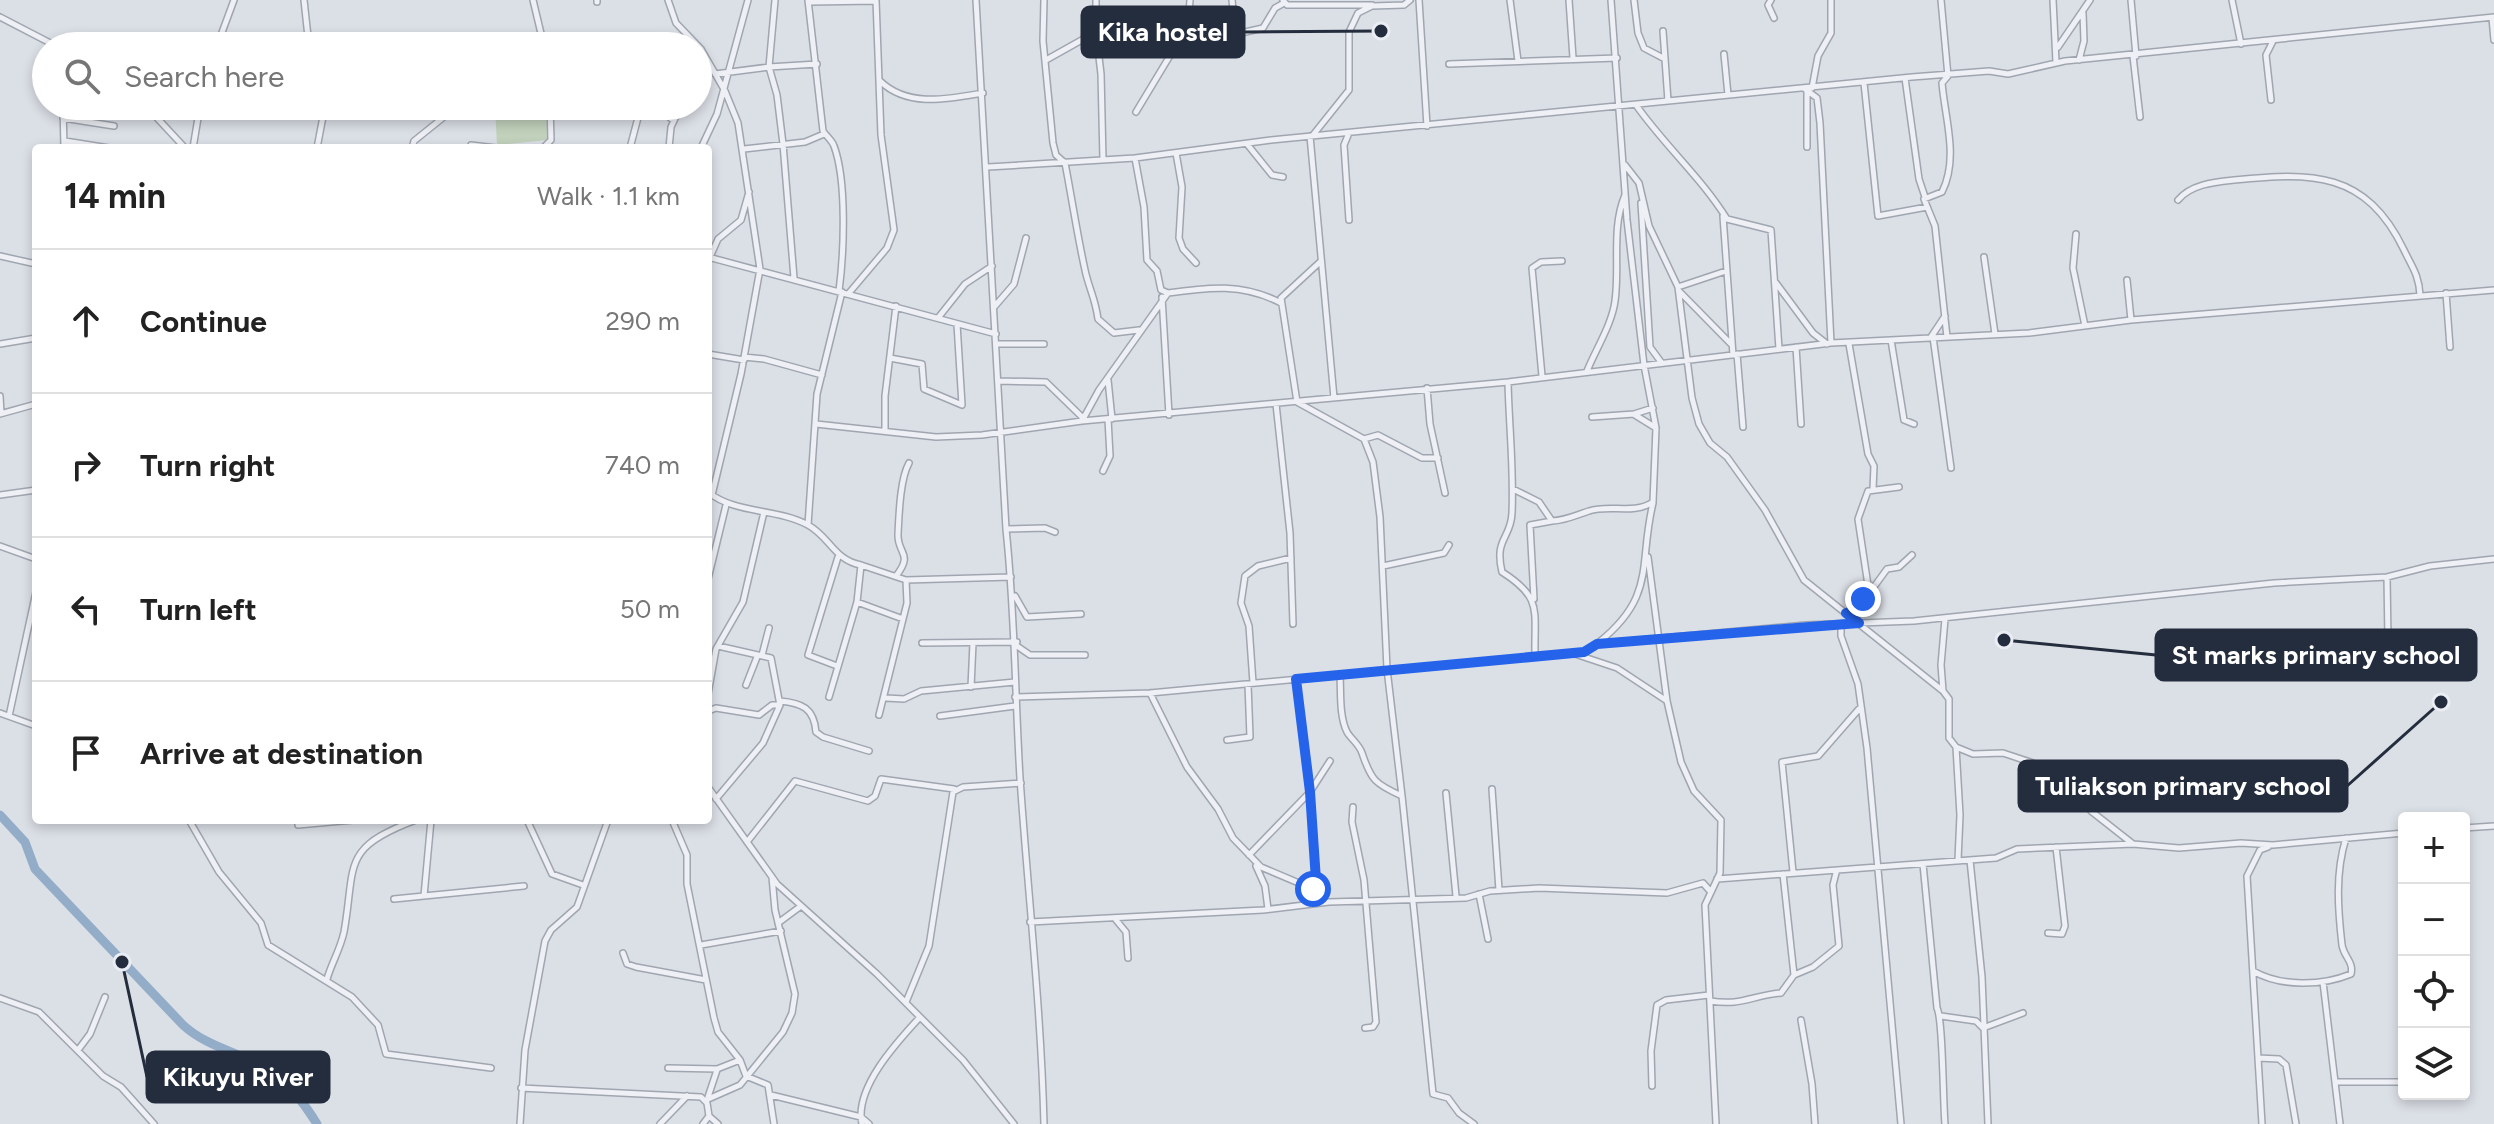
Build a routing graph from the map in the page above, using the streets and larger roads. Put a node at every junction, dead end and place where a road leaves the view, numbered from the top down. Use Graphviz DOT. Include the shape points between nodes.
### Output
graph roads {
  1 [pos="234,0"];
  2 [pos="304,0"];
  3 [pos="533,0"];
  4 [pos="668,0"];
  5 [pos="748,0"];
  6 [pos="775,0"];
  7 [pos="847,0"];
  8 [pos="876,0"];
  9 [pos="976,0"];
  10 [pos="1044,0"];
  11 [pos="1096,0"];
  12 [pos="1190,0"];
  13 [pos="1232,0"];
  14 [pos="1410,0"];
  15 [pos="1419,0"];
  16 [pos="1510,0"];
  17 [pos="1569,0"];
  18 [pos="1611,0"];
  19 [pos="1634,0"];
  20 [pos="1771,0"];
  21 [pos="1831,0"];
  22 [pos="1941,0"];
  23 [pos="2053,0"];
  24 [pos="2090,0"];
  25 [pos="2131,0"];
  26 [pos="2232,0"];
  27 [pos="809,1"];
  28 [pos="1284,1"];
  29 [pos="1373,6"];
  30 [pos="2083,12"];
  31 [pos="0,17"];
  32 [pos="2493,17"];
  33 [pos="1774,18"];
  34 [pos="1663,31"];
  35 [pos="222,32"];
  36 [pos="307,32"];
  37 [pos="541,32"];
  38 [pos="685,32"];
  39 [pos="1096,32"];
  40 [pos="32,34"];
  41 [pos="2274,40"];
  42 [pos="2494,40"];
  43 [pos="2241,44"];
  44 [pos="2058,48"];
  45 [pos="1724,54"];
  46 [pos="2134,56"];
  47 [pos="1573,58"];
  48 [pos="1617,58"];
  49 [pos="1665,59"];
  50 [pos="1045,60"];
  51 [pos="2079,60"];
  52 [pos="1518,61"];
  53 [pos="2056,62"];
  54 [pos="817,64"];
  55 [pos="1449,64"];
  56 [pos="769,67"];
  57 [pos="712,70"];
  58 [pos="730,72"];
  59 [pos="716,76"];
  60 [pos="1948,76"];
  61 [pos="1905,78"];
  62 [pos="712,79"];
  63 [pos="879,80"];
  64 [pos="1864,83"];
  65 [pos="1808,89"];
  66 [pos="725,91"];
  67 [pos="983,93"];
  68 [pos="1728,95"];
  69 [pos="2271,100"];
  70 [pos="1668,101"];
  71 [pos="730,102"];
  72 [pos="1635,104"];
  73 [pos="1621,108"];
  74 [pos="1136,112"];
  75 [pos="717,114"];
  76 [pos="2140,117"];
  77 [pos="63,120"];
  78 [pos="76,120"];
  79 [pos="159,120"];
  80 [pos="198,120"];
  81 [pos="322,120"];
  82 [pos="440,120"];
  83 [pos="550,120"];
  84 [pos="637,120"];
  85 [pos="673,120"];
  86 [pos="114,126"];
  87 [pos="1427,126"];
  88 [pos="1349,133"];
  89 [pos="824,134"];
  90 [pos="1311,136"];
  91 [pos="64,144"];
  92 [pos="181,144"];
  93 [pos="194,144"];
  94 [pos="318,144"];
  95 [pos="413,144"];
  96 [pos="547,144"];
  97 [pos="631,144"];
  98 [pos="670,144"];
  99 [pos="703,144"];
  100 [pos="783,144"];
  101 [pos="1247,144"];
  102 [pos="1807,147"];
  103 [pos="744,149"];
  104 [pos="1176,153"];
  105 [pos="1135,158"];
  106 [pos="1103,160"];
  107 [pos="1065,163"];
  108 [pos="1624,165"];
  109 [pos="988,167"];
  110 [pos="1283,177"];
  111 [pos="750,189"];
  112 [pos="1641,190"];
  113 [pos="1626,193"];
  114 [pos="1925,197"];
  115 [pos="2178,200"];
  116 [pos="1927,207"];
  117 [pos="1723,213"];
  118 [pos="1349,220"];
  119 [pos="2076,234"];
  120 [pos="1026,238"];
  121 [pos="712,251"];
  122 [pos="0,256"];
  123 [pos="1984,257"];
  124 [pos="712,258"];
  125 [pos="1562,261"];
  126 [pos="1320,262"];
  127 [pos="32,263"];
  128 [pos="1196,263"];
  129 [pos="992,266"];
  130 [pos="760,269"];
  131 [pos="1726,271"];
  132 [pos="794,278"];
  133 [pos="2127,280"];
  134 [pos="1775,282"];
  135 [pos="1679,288"];
  136 [pos="2494,290"];
  137 [pos="843,292"];
  138 [pos="2446,293"];
  139 [pos="1165,295"];
  140 [pos="2420,295"];
  141 [pos="1281,303"];
  142 [pos="896,306"];
  143 [pos="995,306"];
  144 [pos="1945,315"];
  145 [pos="938,318"];
  146 [pos="2131,320"];
  147 [pos="957,324"];
  148 [pos="2085,326"];
  149 [pos="1139,330"];
  150 [pos="996,334"];
  151 [pos="1995,334"];
  152 [pos="1947,337"];
  153 [pos="1932,338"];
  154 [pos="32,339"];
  155 [pos="1891,340"];
  156 [pos="0,344"];
  157 [pos="997,344"];
  158 [pos="1044,344"];
  159 [pos="1829,344"];
  160 [pos="1849,344"];
  161 [pos="1732,346"];
  162 [pos="1796,347"];
  163 [pos="2450,347"];
  164 [pos="1779,349"];
  165 [pos="1735,354"];
  166 [pos="712,355"];
  167 [pos="890,358"];
  168 [pos="1688,358"];
  169 [pos="744,359"];
  170 [pos="1661,362"];
  171 [pos="1644,365"];
  172 [pos="1587,371"];
  173 [pos="822,375"];
  174 [pos="1542,376"];
  175 [pos="1108,379"];
  176 [pos="998,381"];
  177 [pos="1508,382"];
  178 [pos="1427,388"];
  179 [pos="0,396"];
  180 [pos="1334,398"];
  181 [pos="1297,402"];
  182 [pos="1276,404"];
  183 [pos="32,405"];
  184 [pos="1653,408"];
  185 [pos="0,414"];
  186 [pos="1634,414"];
  187 [pos="1169,415"];
  188 [pos="1592,417"];
  189 [pos="1110,419"];
  190 [pos="1082,420"];
  191 [pos="816,424"];
  192 [pos="1801,424"];
  193 [pos="1914,424"];
  194 [pos="1743,427"];
  195 [pos="1656,428"];
  196 [pos="885,429"];
  197 [pos="1003,433"];
  198 [pos="1364,439"];
  199 [pos="1438,458"];
  200 [pos="909,463"];
  201 [pos="1951,468"];
  202 [pos="1103,471"];
  203 [pos="712,486"];
  204 [pos="1899,487"];
  205 [pos="1513,489"];
  206 [pos="1873,489"];
  207 [pos="32,491"];
  208 [pos="1445,493"];
  209 [pos="0,495"];
  210 [pos="712,495"];
  211 [pos="1653,502"];
  212 [pos="726,505"];
  213 [pos="764,512"];
  214 [pos="1552,521"];
  215 [pos="808,525"];
  216 [pos="1006,529"];
  217 [pos="1055,532"];
  218 [pos="1449,545"];
  219 [pos="0,546"];
  220 [pos="1912,555"];
  221 [pos="838,557"];
  222 [pos="1648,557"];
  223 [pos="32,558"];
  224 [pos="1291,558"];
  225 [pos="2494,559"];
  226 [pos="712,563"];
  227 [pos="861,565"];
  228 [pos="1383,566"];
  229 [pos="896,576"];
  230 [pos="1011,577"];
  231 [pos="2387,577"];
  232 [pos="906,580"];
  233 [pos="1012,587"];
  234 [pos="1869,592"];
  235 [pos="1534,600"];
  236 [pos="857,602"];
  237 [pos="32,610"];
  238 [pos="1846,613"];
  239 [pos="1081,614"];
  240 [pos="1946,618"];
  241 [pos="903,619"];
  242 [pos="1859,623"];
  243 [pos="1293,624"];
  244 [pos="1841,624"];
  245 [pos="769,628"];
  246 [pos="1657,639"];
  247 [pos="922,643"];
  248 [pos="973,643"];
  249 [pos="1017,644"];
  250 [pos="1597,644"];
  251 [pos="2417,645"];
  252 [pos="718,646"];
  253 [pos="1570,652"];
  254 [pos="1085,655"];
  255 [pos="760,656"];
  256 [pos="1535,656"];
  257 [pos="837,666"];
  258 [pos="1387,669"];
  259 [pos="712,675"];
  260 [pos="1340,675"];
  261 [pos="1296,679"];
  262 [pos="1015,682"];
  263 [pos="1251,684"];
  264 [pos="746,685"];
  265 [pos="971,687"];
  266 [pos="1943,691"];
  267 [pos="1150,693"];
  268 [pos="829,697"];
  269 [pos="1015,697"];
  270 [pos="886,698"];
  271 [pos="1667,701"];
  272 [pos="780,703"];
  273 [pos="1015,706"];
  274 [pos="1860,708"];
  275 [pos="712,710"];
  276 [pos="0,713"];
  277 [pos="879,715"];
  278 [pos="9,716"];
  279 [pos="940,716"];
  280 [pos="32,725"];
  281 [pos="1227,740"];
  282 [pos="1956,747"];
  283 [pos="869,751"];
  284 [pos="1330,761"];
  285 [pos="1021,783"];
  286 [pos="955,789"];
  287 [pos="1492,789"];
  288 [pos="1310,792"];
  289 [pos="712,793"];
  290 [pos="1446,793"];
  291 [pos="1402,796"];
  292 [pos="716,799"];
  293 [pos="1353,807"];
  294 [pos="191,824"];
  295 [pos="196,824"];
  296 [pos="309,824"];
  297 [pos="406,824"];
  298 [pos="431,824"];
  299 [pos="529,824"];
  300 [pos="606,824"];
  301 [pos="674,824"];
  302 [pos="298,825"];
  303 [pos="2494,826"];
  304 [pos="2470,828"];
  305 [pos="2398,834"];
  306 [pos="196,835"];
  307 [pos="2346,838"];
  308 [pos="747,842"];
  309 [pos="2133,844"];
  310 [pos="2273,845"];
  311 [pos="2056,847"];
  312 [pos="1251,858"];
  313 [pos="1958,860"];
  314 [pos="1970,860"];
  315 [pos="1923,864"];
  316 [pos="1876,868"];
  317 [pos="1793,872"];
  318 [pos="1836,873"];
  319 [pos="1783,874"];
  320 [pos="772,876"];
  321 [pos="1717,879"];
  322 [pos="583,885"];
  323 [pos="524,886"];
  324 [pos="1499,890"];
  325 [pos="1710,891"];
  326 [pos="1479,894"];
  327 [pos="1317,895"];
  328 [pos="424,896"];
  329 [pos="1456,896"];
  330 [pos="394,899"];
  331 [pos="1416,900"];
  332 [pos="1366,902"];
  333 [pos="1319,903"];
  334 [pos="801,906"];
  335 [pos="1268,909"];
  336 [pos="1116,919"];
  337 [pos="1030,922"];
  338 [pos="778,923"];
  339 [pos="781,931"];
  340 [pos="2048,933"];
  341 [pos="1488,939"];
  342 [pos="701,945"];
  343 [pos="623,953"];
  344 [pos="1128,958"];
  345 [pos="2253,971"];
  346 [pos="1794,975"];
  347 [pos="327,979"];
  348 [pos="706,980"];
  349 [pos="2323,982"];
  350 [pos="105,997"];
  351 [pos="0,998"];
  352 [pos="1709,998"];
  353 [pos="906,1002"];
  354 [pos="2023,1013"];
  355 [pos="1941,1016"];
  356 [pos="920,1017"];
  357 [pos="1801,1020"];
  358 [pos="1365,1028"];
  359 [pos="1983,1028"];
  360 [pos="78,1050"];
  361 [pos="2257,1058"];
  362 [pos="740,1060"];
  363 [pos="491,1068"];
  364 [pos="668,1068"];
  365 [pos="717,1069"];
  366 [pos="746,1076"];
  367 [pos="2335,1082"];
  368 [pos="2398,1082"];
  369 [pos="1652,1086"];
  370 [pos="521,1088"];
  371 [pos="687,1095"];
  372 [pos="771,1095"];
  373 [pos="707,1099"];
  374 [pos="709,1116"];
  375 [pos="861,1117"];
  376 [pos="154,1124"];
  377 [pos="520,1124"];
  378 [pos="660,1124"];
  379 [pos="703,1124"];
  380 [pos="718,1124"];
  381 [pos="774,1124"];
  382 [pos="862,1124"];
  383 [pos="869,1124"];
  384 [pos="1014,1124"];
  385 [pos="1044,1124"];
  386 [pos="1474,1124"];
  387 [pos="1716,1124"];
  388 [pos="1815,1124"];
  389 [pos="1901,1124"];
  390 [pos="1945,1124"];
  391 [pos="1988,1124"];
  392 [pos="2262,1124"];
  393 [pos="2296,1124"];
  394 [pos="2340,1124"];
  1 -- 35 [label="street"];
  2 -- 36 [label="street"];
  3 -- 37 [label="street"];
  4 -- 38 [label="street"];
  5 -- 58 [label="street"];
  6 -- 56 [label="street"];
  7 -- 8 [label="street"];
  7 -- 27 [label="street"];
  8 -- 63 [label="street"];
  9 -- 67 [label="street"];
  10 -- 50 [label="street"];
  11 -- 39 [label="street"];
  12 -- 74 [label="street" via="1187,41 1174,49"];
  13 -- 28 [label="street" via="1235,28 1241,33 1263,28"];
  14 -- 29 [label="street"];
  15 -- 87 [label="street"];
  16 -- 52 [label="street"];
  17 -- 47 [label="street"];
  18 -- 48 [label="street"];
  19 -- 49 [label="street" via="1644,48"];
  20 -- 33 [label="street"];
  21 -- 65 [label="street" via="1831,33"];
  22 -- 60 [label="street"];
  23 -- 44 [label="street"];
  24 -- 30 [label="street"];
  25 -- 46 [label="street"];
  26 -- 43 [label="street"];
  27 -- 54 [label="street"];
  28 -- 29 [label="street"];
  29 -- 90 [label="street" via="1360,10 1349,32 1349,90"];
  30 -- 44 [label="street"];
  30 -- 51 [label="street"];
  31 -- 40 [label="street"];
  32 -- 41 [label="street"];
  32 -- 42 [label="street"];
  34 -- 49 [label="street"];
  39 -- 50 [label="street"];
  39 -- 106 [label="street"];
  41 -- 43 [label="street"];
  41 -- 69 [label="street" via="2266,55"];
  43 -- 46 [label="street"];
  44 -- 53 [label="street"];
  45 -- 68 [label="street"];
  46 -- 51 [label="street"];
  46 -- 76 [label="street"];
  47 -- 48 [label="street"];
  47 -- 52 [label="street"];
  48 -- 73 [label="street"];
  49 -- 70 [label="street"];
  50 -- 107 [label="street" via="1053,143"];
  51 -- 53 [label="street"];
  52 -- 55 [label="street"];
  53 -- 60 [label="street" via="2008,74"];
  54 -- 56 [label="street"];
  54 -- 89 [label="street"];
  56 -- 58 [label="street"];
  56 -- 100 [label="street"];
  57 -- 59 [label="street"];
  58 -- 59 [label="street"];
  58 -- 66 [label="street"];
  59 -- 62 [label="street"];
  59 -- 66 [label="street"];
  60 -- 61 [label="street"];
  60 -- 114 [label="street" via="1942,83 1949,176 1942,192"];
  61 -- 64 [label="street"];
  61 -- 114 [label="street"];
  63 -- 67 [label="street" via="888,89 917,99"];
  63 -- 137 [label="street" via="894,230 887,248"];
  64 -- 65 [label="street"];
  64 -- 116 [label="street" via="1878,216"];
  65 -- 68 [label="street"];
  65 -- 102 [label="street"];
  65 -- 159 [label="street" via="1817,98 1820,123"];
  66 -- 71 [label="street"];
  66 -- 75 [label="street"];
  67 -- 109 [label="street"];
  68 -- 70 [label="street"];
  70 -- 72 [label="street"];
  71 -- 75 [label="street"];
  71 -- 103 [label="street"];
  72 -- 73 [label="street"];
  72 -- 117 [label="street" via="1666,148 1694,170"];
  73 -- 87 [label="street"];
  73 -- 108 [label="street"];
  75 -- 99 [label="street"];
  77 -- 91 [label="street"];
  78 -- 86 [label="street"];
  79 -- 92 [label="street"];
  80 -- 93 [label="street"];
  81 -- 94 [label="street"];
  82 -- 95 [label="street"];
  83 -- 96 [label="street"];
  84 -- 97 [label="street"];
  85 -- 98 [label="street"];
  87 -- 88 [label="street"];
  88 -- 90 [label="street"];
  88 -- 118 [label="street" via="1344,145"];
  89 -- 100 [label="street"];
  89 -- 137 [label="street" via="834,145"];
  90 -- 101 [label="street"];
  90 -- 126 [label="street"];
  100 -- 103 [label="street"];
  100 -- 132 [label="street"];
  101 -- 104 [label="street"];
  101 -- 110 [label="street" via="1272,175"];
  103 -- 111 [label="street"];
  104 -- 105 [label="street"];
  104 -- 128 [label="street" via="1182,173 1179,238"];
  105 -- 106 [label="street"];
  105 -- 139 [label="street" via="1147,260"];
  106 -- 107 [label="street"];
  107 -- 109 [label="street"];
  107 -- 149 [label="street" via="1098,319 1114,333"];
  108 -- 112 [label="street"];
  108 -- 113 [label="street"];
  109 -- 129 [label="street"];
  111 -- 121 [label="street" via="741,220"];
  111 -- 130 [label="street"];
  112 -- 135 [label="street" via="1649,226"];
  112 -- 170 [label="street" via="1650,347"];
  113 -- 171 [label="street"];
  113 -- 172 [label="street" via="1617,213 1615,305"];
  114 -- 116 [label="street"];
  115 -- 140 [label="street" via="2203,185 2251,178 2306,176 2339,182 2392,224 2417,272"];
  116 -- 144 [label="street" via="1935,226"];
  117 -- 131 [label="street"];
  117 -- 134 [label="street" via="1732,223 1771,230"];
  119 -- 148 [label="street" via="2073,268"];
  120 -- 143 [label="street" via="1014,284"];
  122 -- 127 [label="street"];
  123 -- 151 [label="street"];
  124 -- 130 [label="street"];
  125 -- 174 [label="street" via="1532,268"];
  126 -- 141 [label="street" via="1294,283"];
  126 -- 180 [label="street"];
  129 -- 143 [label="street"];
  129 -- 145 [label="street" via="965,284"];
  130 -- 132 [label="street"];
  130 -- 169 [label="street"];
  131 -- 135 [label="street"];
  131 -- 161 [label="street"];
  132 -- 137 [label="street"];
  133 -- 146 [label="street"];
  134 -- 159 [label="street" via="1813,333"];
  134 -- 164 [label="street"];
  135 -- 161 [label="street"];
  135 -- 168 [label="street"];
  136 -- 138 [label="street"];
  137 -- 142 [label="street"];
  137 -- 173 [label="street"];
  138 -- 140 [label="street"];
  138 -- 163 [label="street"];
  139 -- 141 [label="street" via="1230,286 1260,291"];
  139 -- 149 [label="street"];
  139 -- 187 [label="street"];
  140 -- 146 [label="street"];
  141 -- 181 [label="street"];
  142 -- 145 [label="street"];
  142 -- 167 [label="street"];
  143 -- 150 [label="street"];
  144 -- 152 [label="street"];
  144 -- 153 [label="street"];
  145 -- 147 [label="street"];
  146 -- 148 [label="street"];
  147 -- 150 [label="street"];
  147 -- 167 [label="street" via="962,405 924,389 922,364"];
  148 -- 151 [label="street"];
  149 -- 175 [label="street"];
  150 -- 157 [label="street"];
  151 -- 152 [label="street"];
  152 -- 153 [label="street"];
  153 -- 155 [label="street"];
  153 -- 201 [label="street"];
  154 -- 156 [label="street"];
  155 -- 160 [label="street"];
  155 -- 193 [label="street" via="1904,420"];
  157 -- 158 [label="street"];
  157 -- 176 [label="street"];
  159 -- 160 [label="street"];
  159 -- 162 [label="street"];
  160 -- 206 [label="street" via="1874,466"];
  161 -- 165 [label="street"];
  162 -- 164 [label="street"];
  162 -- 192 [label="street"];
  164 -- 165 [label="street"];
  165 -- 168 [label="street"];
  165 -- 194 [label="street"];
  166 -- 169 [label="street"];
  167 -- 196 [label="street"];
  168 -- 170 [label="street"];
  168 -- 238 [label="street" via="1692,398 1710,443 1727,457 1765,510 1804,580"];
  169 -- 173 [label="street" via="764,359"];
  169 -- 203 [label="street"];
  170 -- 171 [label="street"];
  171 -- 172 [label="street"];
  171 -- 184 [label="street"];
  172 -- 174 [label="street"];
  173 -- 191 [label="street"];
  174 -- 177 [label="street"];
  175 -- 189 [label="street"];
  175 -- 190 [label="street"];
  176 -- 190 [label="street" via="1046,382"];
  176 -- 197 [label="street"];
  177 -- 178 [label="street"];
  177 -- 205 [label="street"];
  178 -- 180 [label="street"];
  178 -- 199 [label="street"];
  179 -- 185 [label="street"];
  180 -- 181 [label="street"];
  181 -- 182 [label="street"];
  181 -- 198 [label="street"];
  182 -- 187 [label="street"];
  182 -- 224 [label="street"];
  183 -- 185 [label="street"];
  184 -- 186 [label="street"];
  184 -- 195 [label="street"];
  186 -- 188 [label="street"];
  186 -- 195 [label="street"];
  187 -- 189 [label="street"];
  189 -- 190 [label="street"];
  189 -- 202 [label="street" via="1110,456"];
  190 -- 197 [label="street"];
  191 -- 196 [label="street"];
  191 -- 215 [label="street"];
  195 -- 211 [label="street"];
  196 -- 197 [label="street" via="936,437"];
  197 -- 216 [label="street"];
  198 -- 199 [label="street" via="1378,435 1422,458"];
  198 -- 228 [label="street" via="1373,462"];
  199 -- 208 [label="street"];
  200 -- 229 [label="street" via="898,533 904,566"];
  204 -- 206 [label="street"];
  205 -- 214 [label="street" via="1539,502"];
  205 -- 235 [label="street" via="1512,517 1498,556 1502,572"];
  206 -- 234 [label="street" via="1864,497 1858,519"];
  207 -- 209 [label="street"];
  210 -- 212 [label="street"];
  211 -- 214 [label="street" via="1639,509 1595,510"];
  211 -- 222 [label="street"];
  212 -- 213 [label="street"];
  212 -- 226 [label="street"];
  213 -- 215 [label="street"];
  213 -- 252 [label="street" via="743,602"];
  214 -- 235 [label="street" via="1534,522 1529,531"];
  215 -- 221 [label="street"];
  216 -- 217 [label="street"];
  216 -- 230 [label="street"];
  218 -- 228 [label="street" via="1444,553"];
  219 -- 223 [label="street"];
  220 -- 234 [label="street" via="1899,567 1887,569"];
  221 -- 227 [label="street"];
  221 -- 257 [label="street" via="808,655"];
  222 -- 246 [label="street"];
  222 -- 250 [label="street" via="1629,614"];
  224 -- 243 [label="street"];
  224 -- 263 [label="street" via="1258,566 1245,576 1241,603 1249,626"];
  225 -- 231 [label="street"];
  227 -- 229 [label="street"];
  227 -- 236 [label="street"];
  228 -- 258 [label="street"];
  229 -- 232 [label="street"];
  230 -- 232 [label="street"];
  230 -- 233 [label="street"];
  231 -- 240 [label="street" via="2274,583"];
  231 -- 251 [label="street" via="2388,640"];
  232 -- 241 [label="street"];
  233 -- 239 [label="street" via="1027,617"];
  233 -- 249 [label="street"];
  234 -- 238 [label="street" via="1857,610"];
  235 -- 256 [label="street"];
  236 -- 241 [label="street"];
  236 -- 257 [label="street"];
  237 -- 278 [label="street"];
  238 -- 242 [label="street"];
  240 -- 242 [label="street"];
  240 -- 266 [label="street"];
  241 -- 270 [label="street"];
  242 -- 244 [label="street"];
  242 -- 266 [label="street"];
  244 -- 246 [label="street"];
  244 -- 274 [label="street"];
  245 -- 255 [label="street"];
  246 -- 250 [label="street"];
  246 -- 271 [label="street"];
  247 -- 248 [label="street"];
  248 -- 249 [label="street"];
  248 -- 265 [label="street"];
  249 -- 254 [label="street" via="1028,654"];
  249 -- 262 [label="street"];
  250 -- 253 [label="street"];
  252 -- 255 [label="street"];
  252 -- 259 [label="street"];
  253 -- 256 [label="street"];
  253 -- 271 [label="street" via="1617,668"];
  255 -- 264 [label="street"];
  255 -- 272 [label="street" via="774,662"];
  256 -- 258 [label="street"];
  257 -- 268 [label="street"];
  258 -- 260 [label="street"];
  258 -- 291 [label="street"];
  260 -- 261 [label="street"];
  260 -- 291 [label="street" via="1343,717 1364,769"];
  261 -- 263 [label="street"];
  261 -- 288 [label="street"];
  262 -- 265 [label="street"];
  262 -- 269 [label="street"];
  263 -- 267 [label="street"];
  263 -- 281 [label="street" via="1250,737"];
  265 -- 270 [label="street"];
  266 -- 282 [label="street" via="1949,699 1949,738"];
  267 -- 269 [label="street"];
  267 -- 312 [label="street" via="1187,767"];
  269 -- 273 [label="street"];
  270 -- 277 [label="street"];
  271 -- 321 [label="street" via="1681,762 1694,791 1721,820"];
  272 -- 275 [label="street" via="759,715"];
  272 -- 283 [label="street" via="807,707 823,737"];
  272 -- 292 [label="street" via="763,743"];
  273 -- 279 [label="street"];
  273 -- 285 [label="street"];
  274 -- 316 [label="street"];
  274 -- 317 [label="street" via="1818,756 1782,762"];
  276 -- 278 [label="street"];
  278 -- 280 [label="street"];
  282 -- 309 [label="street" via="1973,754 2003,753 2057,771 2091,811"];
  282 -- 313 [label="street"];
  284 -- 288 [label="street"];
  285 -- 286 [label="street"];
  285 -- 337 [label="street"];
  286 -- 308 [label="street" via="881,779 868,801 795,781"];
  286 -- 353 [label="street" via="929,946"];
  287 -- 324 [label="street"];
  288 -- 312 [label="street"];
  288 -- 327 [label="street"];
  289 -- 292 [label="street"];
  290 -- 329 [label="street"];
  291 -- 331 [label="street"];
  292 -- 308 [label="street"];
  293 -- 332 [label="street"];
  294 -- 306 [label="street"];
  295 -- 306 [label="street"];
  296 -- 302 [label="street"];
  297 -- 347 [label="street" via="377,836 352,866 343,935"];
  298 -- 328 [label="street"];
  299 -- 322 [label="street" via="552,874"];
  300 -- 322 [label="street"];
  301 -- 342 [label="street" via="685,845 687,884"];
  303 -- 304 [label="street"];
  305 -- 307 [label="street"];
  306 -- 347 [label="street" via="261,923 268,945"];
  307 -- 310 [label="street"];
  307 -- 349 [label="street" via="2338,909 2343,952 2353,969 2347,976"];
  308 -- 320 [label="street"];
  309 -- 310 [label="street"];
  309 -- 311 [label="street"];
  310 -- 345 [label="street" via="2260,850 2247,876"];
  311 -- 314 [label="street"];
  311 -- 340 [label="street" via="2065,926 2062,934"];
  312 -- 327 [label="street"];
  312 -- 335 [label="street" via="1265,886"];
  313 -- 314 [label="street"];
  313 -- 315 [label="street"];
  314 -- 359 [label="street"];
  315 -- 316 [label="street"];
  315 -- 355 [label="street"];
  316 -- 318 [label="street"];
  316 -- 389 [label="street"];
  317 -- 318 [label="street"];
  317 -- 319 [label="street"];
  318 -- 346 [label="street" via="1839,946"];
  319 -- 321 [label="street"];
  319 -- 346 [label="street"];
  320 -- 334 [label="street"];
  320 -- 338 [label="street"];
  321 -- 325 [label="street"];
  322 -- 370 [label="street" via="577,907 545,941"];
  323 -- 328 [label="street"];
  324 -- 325 [label="street" via="1667,893 1703,883"];
  324 -- 326 [label="street"];
  325 -- 352 [label="street" via="1705,905"];
  326 -- 329 [label="street"];
  326 -- 341 [label="street"];
  327 -- 333 [label="street"];
  328 -- 330 [label="street"];
  329 -- 331 [label="street"];
  331 -- 332 [label="street"];
  331 -- 386 [label="street" via="1433,1094 1448,1098"];
  332 -- 333 [label="street"];
  332 -- 358 [label="street" via="1376,1022"];
  333 -- 335 [label="street"];
  334 -- 338 [label="street"];
  334 -- 353 [label="street"];
  335 -- 336 [label="street"];
  336 -- 337 [label="street"];
  336 -- 344 [label="street" via="1126,932"];
  337 -- 385 [label="street" via="1042,1030"];
  338 -- 339 [label="street"];
  339 -- 342 [label="street"];
  339 -- 366 [label="street" via="795,994 792,1013"];
  342 -- 348 [label="street"];
  343 -- 348 [label="street" via="627,964 636,967"];
  345 -- 349 [label="street" via="2287,982"];
  345 -- 361 [label="street"];
  346 -- 352 [label="street" via="1781,993 1738,1004"];
  347 -- 363 [label="street" via="375,1021 386,1054"];
  348 -- 362 [label="street" via="718,1032"];
  349 -- 367 [label="street"];
  350 -- 360 [label="street"];
  351 -- 360 [label="street" via="39,1012"];
  352 -- 369 [label="street" via="1657,1005"];
  352 -- 387 [label="street"];
  353 -- 356 [label="street"];
  354 -- 359 [label="street"];
  355 -- 359 [label="street" via="1976,1021"];
  355 -- 390 [label="street"];
  356 -- 375 [label="street" via="873,1080"];
  356 -- 384 [label="street"];
  357 -- 388 [label="street"];
  359 -- 391 [label="street"];
  360 -- 376 [label="street"];
  361 -- 392 [label="street"];
  361 -- 393 [label="street" via="2279,1059 2286,1065"];
  362 -- 365 [label="street"];
  362 -- 366 [label="street"];
  364 -- 365 [label="street"];
  365 -- 373 [label="street"];
  366 -- 372 [label="street" via="765,1082"];
  366 -- 373 [label="street" via="737,1088"];
  367 -- 368 [label="street"];
  367 -- 394 [label="street"];
  370 -- 371 [label="street"];
  370 -- 377 [label="street"];
  371 -- 373 [label="street"];
  371 -- 378 [label="street"];
  372 -- 375 [label="street"];
  372 -- 381 [label="street"];
  373 -- 374 [label="street"];
  374 -- 379 [label="street"];
  374 -- 380 [label="street"];
  375 -- 382 [label="street"];
  375 -- 383 [label="street"];
}
